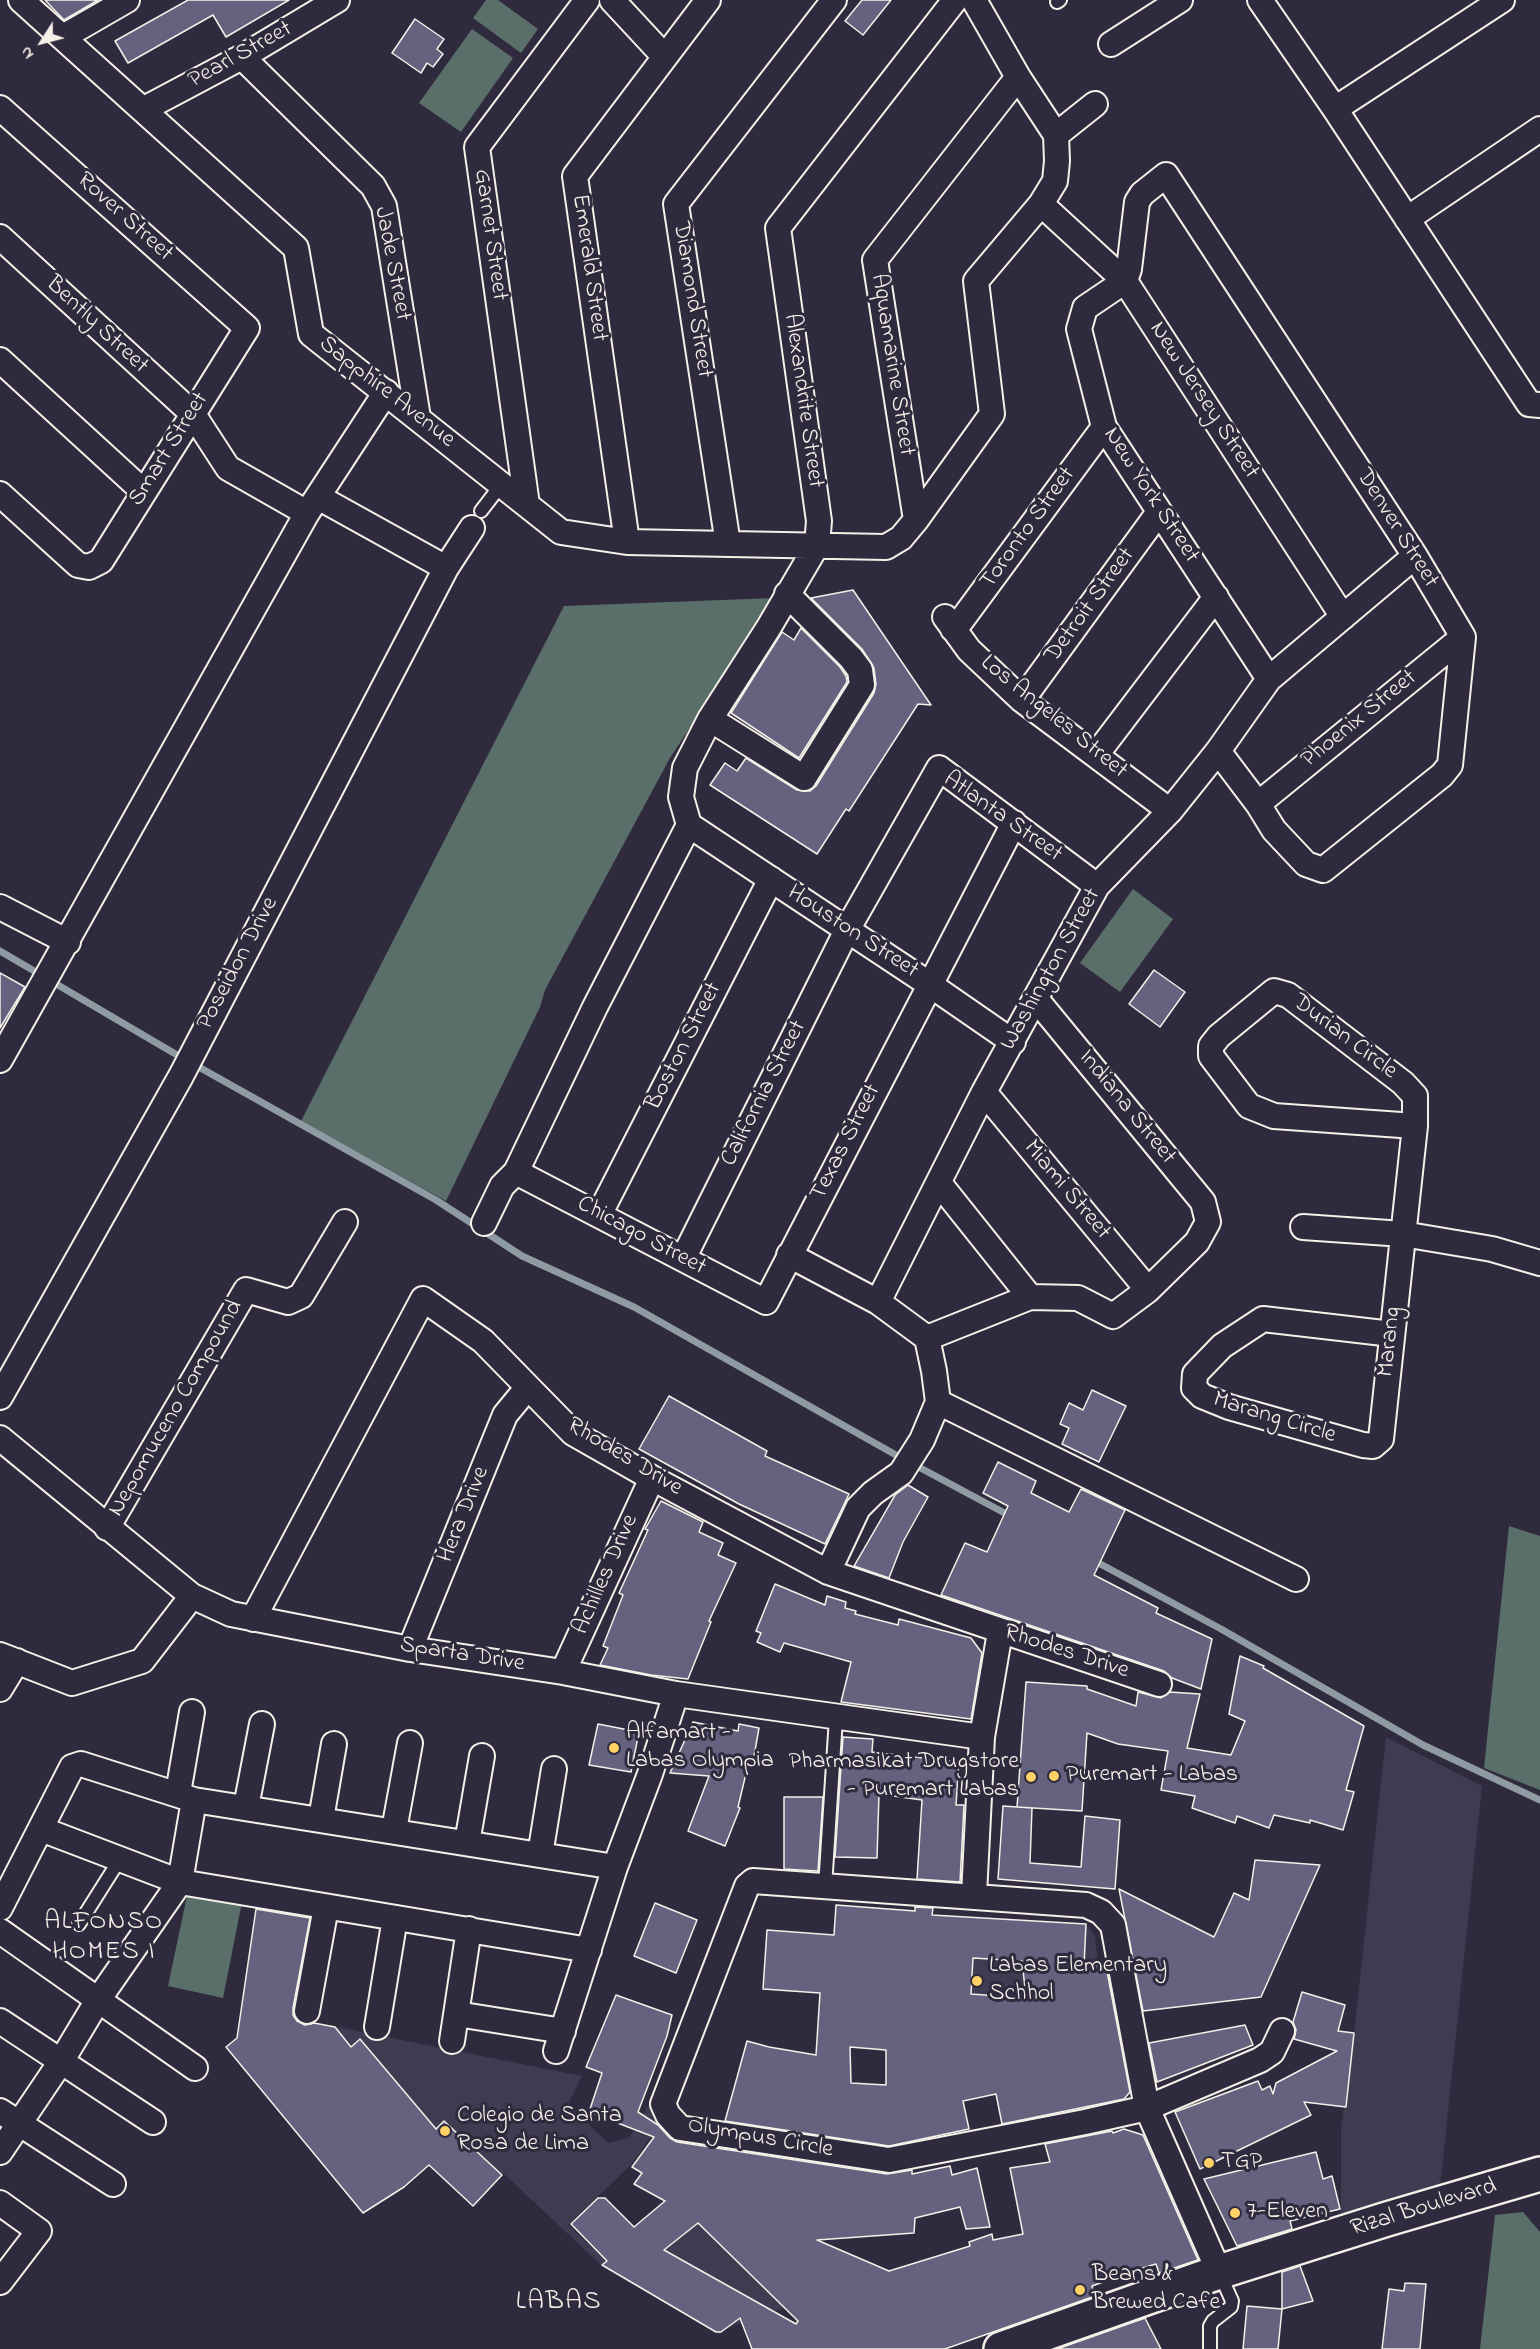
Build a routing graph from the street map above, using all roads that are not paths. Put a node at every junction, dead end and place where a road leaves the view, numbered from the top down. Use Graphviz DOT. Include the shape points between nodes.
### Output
graph roads {
  1 [pos="21,0"];
  2 [pos="127,0"];
  3 [pos="337,0"];
  4 [pos="587,0"];
  5 [pos="612,0"];
  6 [pos="708,0"];
  7 [pos="834,0"];
  8 [pos="955,0"];
  9 [pos="974,0"];
  10 [pos="1180,0"];
  11 [pos="1260,0"];
  12 [pos="1502,0"];
  13 [pos="63,37"];
  14 [pos="1112,44"];
  15 [pos="664,56"];
  16 [pos="242,57"];
  17 [pos="1018,77"];
  18 [pos="1095,104"];
  19 [pos="144,109"];
  20 [pos="1335,109"];
  21 [pos="4,120"];
  22 [pos="1540,129"];
  23 [pos="1056,135"];
  24 [pos="1041,204"];
  25 [pos="1407,219"];
  26 [pos="0,237"];
  27 [pos="1125,280"];
  28 [pos="247,328"];
  29 [pos="0,360"];
  30 [pos="386,392"];
  31 [pos="1540,405"];
  32 [pos="193,414"];
  33 [pos="418,418"];
  34 [pos="1104,427"];
  35 [pos="501,485"];
  36 [pos="144,492"];
  37 [pos="0,494"];
  38 [pos="312,505"];
  39 [pos="527,505"];
  40 [pos="1159,512"];
  41 [pos="477,520"];
  42 [pos="916,520"];
  43 [pos="627,542"];
  44 [pos="728,544"];
  45 [pos="817,545"];
  46 [pos="1415,556"];
  47 [pos="446,568"];
  48 [pos="787,594"];
  49 [pos="1215,597"];
  50 [pos="1343,617"];
  51 [pos="949,623"];
  52 [pos="1462,637"];
  53 [pos="1269,680"];
  54 [pos="1022,700"];
  55 [pos="710,719"];
  56 [pos="1218,751"];
  57 [pos="1096,755"];
  58 [pos="1258,804"];
  59 [pos="1170,811"];
  60 [pos="1014,823"];
  61 [pos="689,825"];
  62 [pos="771,879"];
  63 [pos="1097,886"];
  64 [pos="0,906"];
  65 [pos="847,930"];
  66 [pos="64,950"];
  67 [pos="929,984"];
  68 [pos="1036,999"];
  69 [pos="1013,1042"];
  70 [pos="0,1060"];
  71 [pos="984,1092"];
  72 [pos="1414,1126"];
  73 [pos="516,1172"];
  74 [pos="939,1183"];
  75 [pos="599,1215"];
  76 [pos="345,1222"];
  77 [pos="483,1223"];
  78 [pos="1303,1227"];
  79 [pos="1403,1234"];
  80 [pos="789,1255"];
  81 [pos="683,1259"];
  82 [pos="1540,1263"];
  83 [pos="1148,1290"];
  84 [pos="1030,1297"];
  85 [pos="766,1302"];
  86 [pos="878,1302"];
  87 [pos="1392,1334"];
  88 [pos="927,1338"];
  89 [pos="528,1387"];
  90 [pos="0,1397"];
  91 [pos="938,1402"];
  92 [pos="0,1438"];
  93 [pos="1373,1446"];
  94 [pos="651,1478"];
  95 [pos="107,1528"];
  96 [pos="828,1572"];
  97 [pos="1296,1579"];
  98 [pos="192,1596"];
  99 [pos="253,1619"];
  100 [pos="1000,1632"];
  101 [pos="411,1649"];
  102 [pos="9,1658"];
  103 [pos="563,1672"];
  104 [pos="1159,1684"];
  105 [pos="0,1689"];
  106 [pos="676,1694"];
  107 [pos="192,1712"];
  108 [pos="836,1718"];
  109 [pos="262,1724"];
  110 [pos="982,1737"];
  111 [pos="410,1743"];
  112 [pos="334,1744"];
  113 [pos="482,1756"];
  114 [pos="554,1769"];
  115 [pos="186,1796"];
  116 [pos="246,1807"];
  117 [pos="321,1819"];
  118 [pos="41,1829"];
  119 [pos="394,1830"];
  120 [pos="467,1843"];
  121 [pos="540,1855"];
  122 [pos="120,1859"];
  123 [pos="615,1867"];
  124 [pos="180,1882"];
  125 [pos="825,1887"];
  126 [pos="974,1895"];
  127 [pos="326,1907"];
  128 [pos="0,1908"];
  129 [pos="395,1918"];
  130 [pos="79,1924"];
  131 [pos="469,1929"];
  132 [pos="0,1930"];
  133 [pos="590,1950"];
  134 [pos="98,2000"];
  135 [pos="307,2011"];
  136 [pos="457,2014"];
  137 [pos="0,2021"];
  138 [pos="376,2027"];
  139 [pos="1282,2031"];
  140 [pos="452,2041"];
  141 [pos="62,2060"];
  142 [pos="195,2068"];
  143 [pos="1147,2108"];
  144 [pos="10,2117"];
  145 [pos="153,2122"];
  146 [pos="0,2152"];
  147 [pos="1540,2174"];
  148 [pos="113,2184"];
  149 [pos="0,2203"];
  150 [pos="1219,2272"];
  151 [pos="0,2282"];
  152 [pos="1008,2348"];
  153 [pos="1210,2349"];
  1 -- 13 [label="street, Sapphire Avenue"];
  2 -- 13 [label="street"];
  3 -- 16 [label="street, Pearl Street"];
  4 -- 39 [label="street, Garnet Street" via="477,147"];
  5 -- 15 [label="street"];
  6 -- 15 [label="street, Emerald Street"];
  7 -- 44 [label="street, Diamond Street" via="676,204"];
  8 -- 45 [label="street, Alexandrite Street" via="778,228 819,521"];
  9 -- 17 [label="street"];
  10 -- 14 [label="street"];
  11 -- 20 [label="street"];
  12 -- 20 [label="street"];
  13 -- 19 [label="street, Sapphire Avenue"];
  15 -- 43 [label="street, Emerald Street" via="575,176"];
  16 -- 19 [label="street, Pearl Street"];
  16 -- 33 [label="street, Jade Street" via="373,186 384,206"];
  17 -- 23 [label="street"];
  17 -- 42 [label="street, Aquamarine Street" via="875,260"];
  18 -- 23 [label="street"];
  19 -- 30 [label="street, Sapphire Avenue" via="296,248 311,334"];
  20 -- 25 [label="street"];
  21 -- 28 [label="street, Rover Street"];
  22 -- 25 [label="street"];
  23 -- 24 [label="street, Sapphire Avenue" via="1055,181"];
  24 -- 27 [label="street, New Jersey Street"];
  24 -- 42 [label="street, Sapphire Avenue" via="976,281 992,414"];
  25 -- 31 [label="street" via="1529,404"];
  26 -- 32 [label="street, Bently Street"];
  27 -- 34 [label="street, New York Street" via="1085,308 1079,329"];
  27 -- 46 [label="street, Denver Street" via="1137,202 1166,175"];
  27 -- 50 [label="street, New Jersey Street"];
  28 -- 32 [label="street, Smart Street"];
  29 -- 36 [label="street"];
  30 -- 33 [label="street, Sapphire Avenue"];
  30 -- 38 [label="street"];
  32 -- 36 [label="street, Smart Street"];
  32 -- 38 [label="street, Bently Street" via="228,468"];
  33 -- 35 [label="street, Sapphire Avenue"];
  34 -- 40 [label="street, New York Street"];
  34 -- 51 [label="street, Toronto Street" via="961,621"];
  35 -- 39 [label="street, Sapphire Avenue"];
  35 -- 41 [label="lane"];
  36 -- 37 [label="street, Smart Street" via="100,561 89,567 78,565"];
  38 -- 47 [label="street, Bently Street"];
  38 -- 66 [label="street"];
  39 -- 43 [label="street, Sapphire Avenue" via="561,532"];
  40 -- 49 [label="street, New York Street"];
  40 -- 54 [label="street, Detroit Street"];
  41 -- 47 [label="street, Poseidon Drive"];
  42 -- 45 [label="street, Sapphire Avenue" via="901,538 886,547"];
  43 -- 44 [label="street, Sapphire Avenue"];
  44 -- 45 [label="street, Sapphire Avenue"];
  45 -- 48 [label="street, Alexandrite Street"];
  46 -- 50 [label="street, Washington Street"];
  46 -- 52 [label="street, Denver Street"];
  47 -- 90 [label="street, Poseidon Drive" via="181,1076"];
  48 -- 55 [label="street, Alexandrite Street"];
  48 -- 55 [label="street" via="851,658 860,670 862,685 804,778"];
  49 -- 53 [label="street, New York Street"];
  49 -- 57 [label="street"];
  50 -- 53 [label="street, Washington Street"];
  51 -- 54 [label="street, Los Angeles Street" via="969,650"];
  52 -- 58 [label="street, Phoenix Street"];
  52 -- 58 [label="street" via="1450,765 1442,775 1323,870 1306,864"];
  53 -- 56 [label="street, Washington Street"];
  54 -- 57 [label="street, Los Angeles Street"];
  55 -- 61 [label="street, Alexandrite Street" via="684,768 681,797"];
  56 -- 58 [label="street"];
  56 -- 59 [label="street, Washington Street"];
  57 -- 59 [label="street, Los Angeles Street"];
  59 -- 63 [label="street, Washington Street"];
  60 -- 63 [label="street, Atlanta Street"];
  60 -- 65 [label="street, Atlanta Street" via="939,768"];
  60 -- 67 [label="street, Texas Street"];
  61 -- 62 [label="street, Houston Street"];
  61 -- 73 [label="street"];
  62 -- 65 [label="street, Houston Street"];
  62 -- 75 [label="street, Boston Street"];
  63 -- 68 [label="street, Washington Street"];
  64 -- 66 [label="street"];
  65 -- 67 [label="street, Houston Street"];
  65 -- 81 [label="street, California Street"];
  66 -- 70 [label="street"];
  67 -- 69 [label="street, Houston Street"];
  67 -- 80 [label="street, Texas Street"];
  68 -- 69 [label="street, Washington Street"];
  68 -- 83 [label="street, Indiana Street" via="1203,1202 1208,1222 1197,1242"];
  69 -- 71 [label="street, Washington Street"];
  71 -- 74 [label="street, Washington Street"];
  71 -- 83 [label="street, Miami Street"];
  72 -- 72 [label="street, Durian Circle" via="1415,1096 1403,1083 1288,994 1274,991 1211,1046 1211,1056 1249,1106 1257,1110 1302,1119"];
  72 -- 79 [label="street, Durian Circle"];
  73 -- 75 [label="street, Chicago Street"];
  73 -- 77 [label="street" via="502,1186"];
  74 -- 84 [label="street"];
  74 -- 86 [label="street, Washington Street"];
  75 -- 81 [label="street, Chicago Street"];
  76 -- 95 [label="street, Nepomuceno Compound" via="301,1296 288,1302 246,1290"];
  78 -- 79 [label="street"];
  79 -- 82 [label="street" via="1492,1249"];
  79 -- 87 [label="street, Marang"];
  80 -- 85 [label="street, Texas Street"];
  80 -- 86 [label="street"];
  81 -- 85 [label="street, Chicago Street"];
  83 -- 84 [label="street" via="1113,1316 1078,1298"];
  84 -- 88 [label="street"];
  86 -- 88 [label="street"];
  87 -- 93 [label="street, Marang" via="1381,1439"];
  87 -- 93 [label="street, Marang Circle" via="1263,1319 1222,1346 1195,1374 1194,1388 1220,1404"];
  88 -- 91 [label="street"];
  89 -- 94 [label="street, Rhodes Drive" via="573,1433"];
  89 -- 99 [label="street, Rhodes Drive" via="483,1341 423,1299"];
  89 -- 101 [label="street, Hera Drive" via="505,1414"];
  91 -- 96 [label="street" via="922,1440 901,1473 858,1508"];
  91 -- 97 [label="street"];
  92 -- 95 [label="street, Sparta Drive"];
  94 -- 96 [label="street, Rhodes Drive"];
  94 -- 103 [label="street, Achilles Drive"];
  95 -- 98 [label="street, Sparta Drive"];
  96 -- 100 [label="street, Rhodes Drive"];
  98 -- 99 [label="street, Sparta Drive" via="231,1614"];
  98 -- 102 [label="street" via="142,1661 72,1683"];
  99 -- 101 [label="street, Sparta Drive"];
  100 -- 104 [label="street, Rhodes Drive"];
  100 -- 110 [label="street"];
  101 -- 103 [label="street, Sparta Drive"];
  102 -- 105 [label="street"];
  103 -- 106 [label="street, Sparta Drive"];
  106 -- 108 [label="street, Sparta Drive"];
  106 -- 123 [label="street"];
  107 -- 115 [label="street"];
  108 -- 110 [label="street, Sparta Drive"];
  108 -- 125 [label="lane"];
  109 -- 116 [label="street"];
  110 -- 126 [label="street"];
  111 -- 119 [label="street"];
  112 -- 117 [label="street"];
  113 -- 120 [label="street"];
  114 -- 121 [label="street"];
  115 -- 116 [label="street"];
  115 -- 118 [label="street" via="81,1764 72,1767"];
  115 -- 124 [label="street"];
  116 -- 117 [label="street"];
  117 -- 119 [label="street"];
  118 -- 122 [label="street"];
  118 -- 128 [label="street"];
  119 -- 120 [label="street"];
  120 -- 121 [label="street"];
  121 -- 123 [label="street"];
  122 -- 124 [label="street"];
  122 -- 130 [label="lane"];
  123 -- 133 [label="street"];
  124 -- 127 [label="street"];
  124 -- 134 [label="street"];
  125 -- 126 [label="street, Olympus Circle"];
  125 -- 143 [label="street, Olympus Circle" via="753,1881 747,1886 663,2104 680,2128 889,2160"];
  126 -- 143 [label="street, Olympus Circle" via="1086,1905 1101,1912 1113,1925"];
  127 -- 129 [label="street"];
  127 -- 135 [label="street"];
  129 -- 131 [label="street"];
  129 -- 138 [label="street"];
  131 -- 133 [label="street"];
  131 -- 136 [label="street"];
  132 -- 134 [label="street"];
  133 -- 136 [label="street" via="559,2041"];
  134 -- 141 [label="street"];
  134 -- 142 [label="street"];
  136 -- 140 [label="street"];
  137 -- 141 [label="street"];
  139 -- 143 [label="street" via="1272,2052 1260,2060"];
  141 -- 144 [label="street"];
  141 -- 145 [label="street"];
  143 -- 150 [label="street, Olympus Circle"];
  144 -- 146 [label="street"];
  144 -- 148 [label="street"];
  147 -- 150 [label="main road, Rizal Boulevard"];
  149 -- 151 [label="street" via="39,2231"];
  150 -- 152 [label="main road, Rizal Boulevard"];
  150 -- 153 [label="lane" via="1232,2301 1231,2307 1210,2326"];
}
